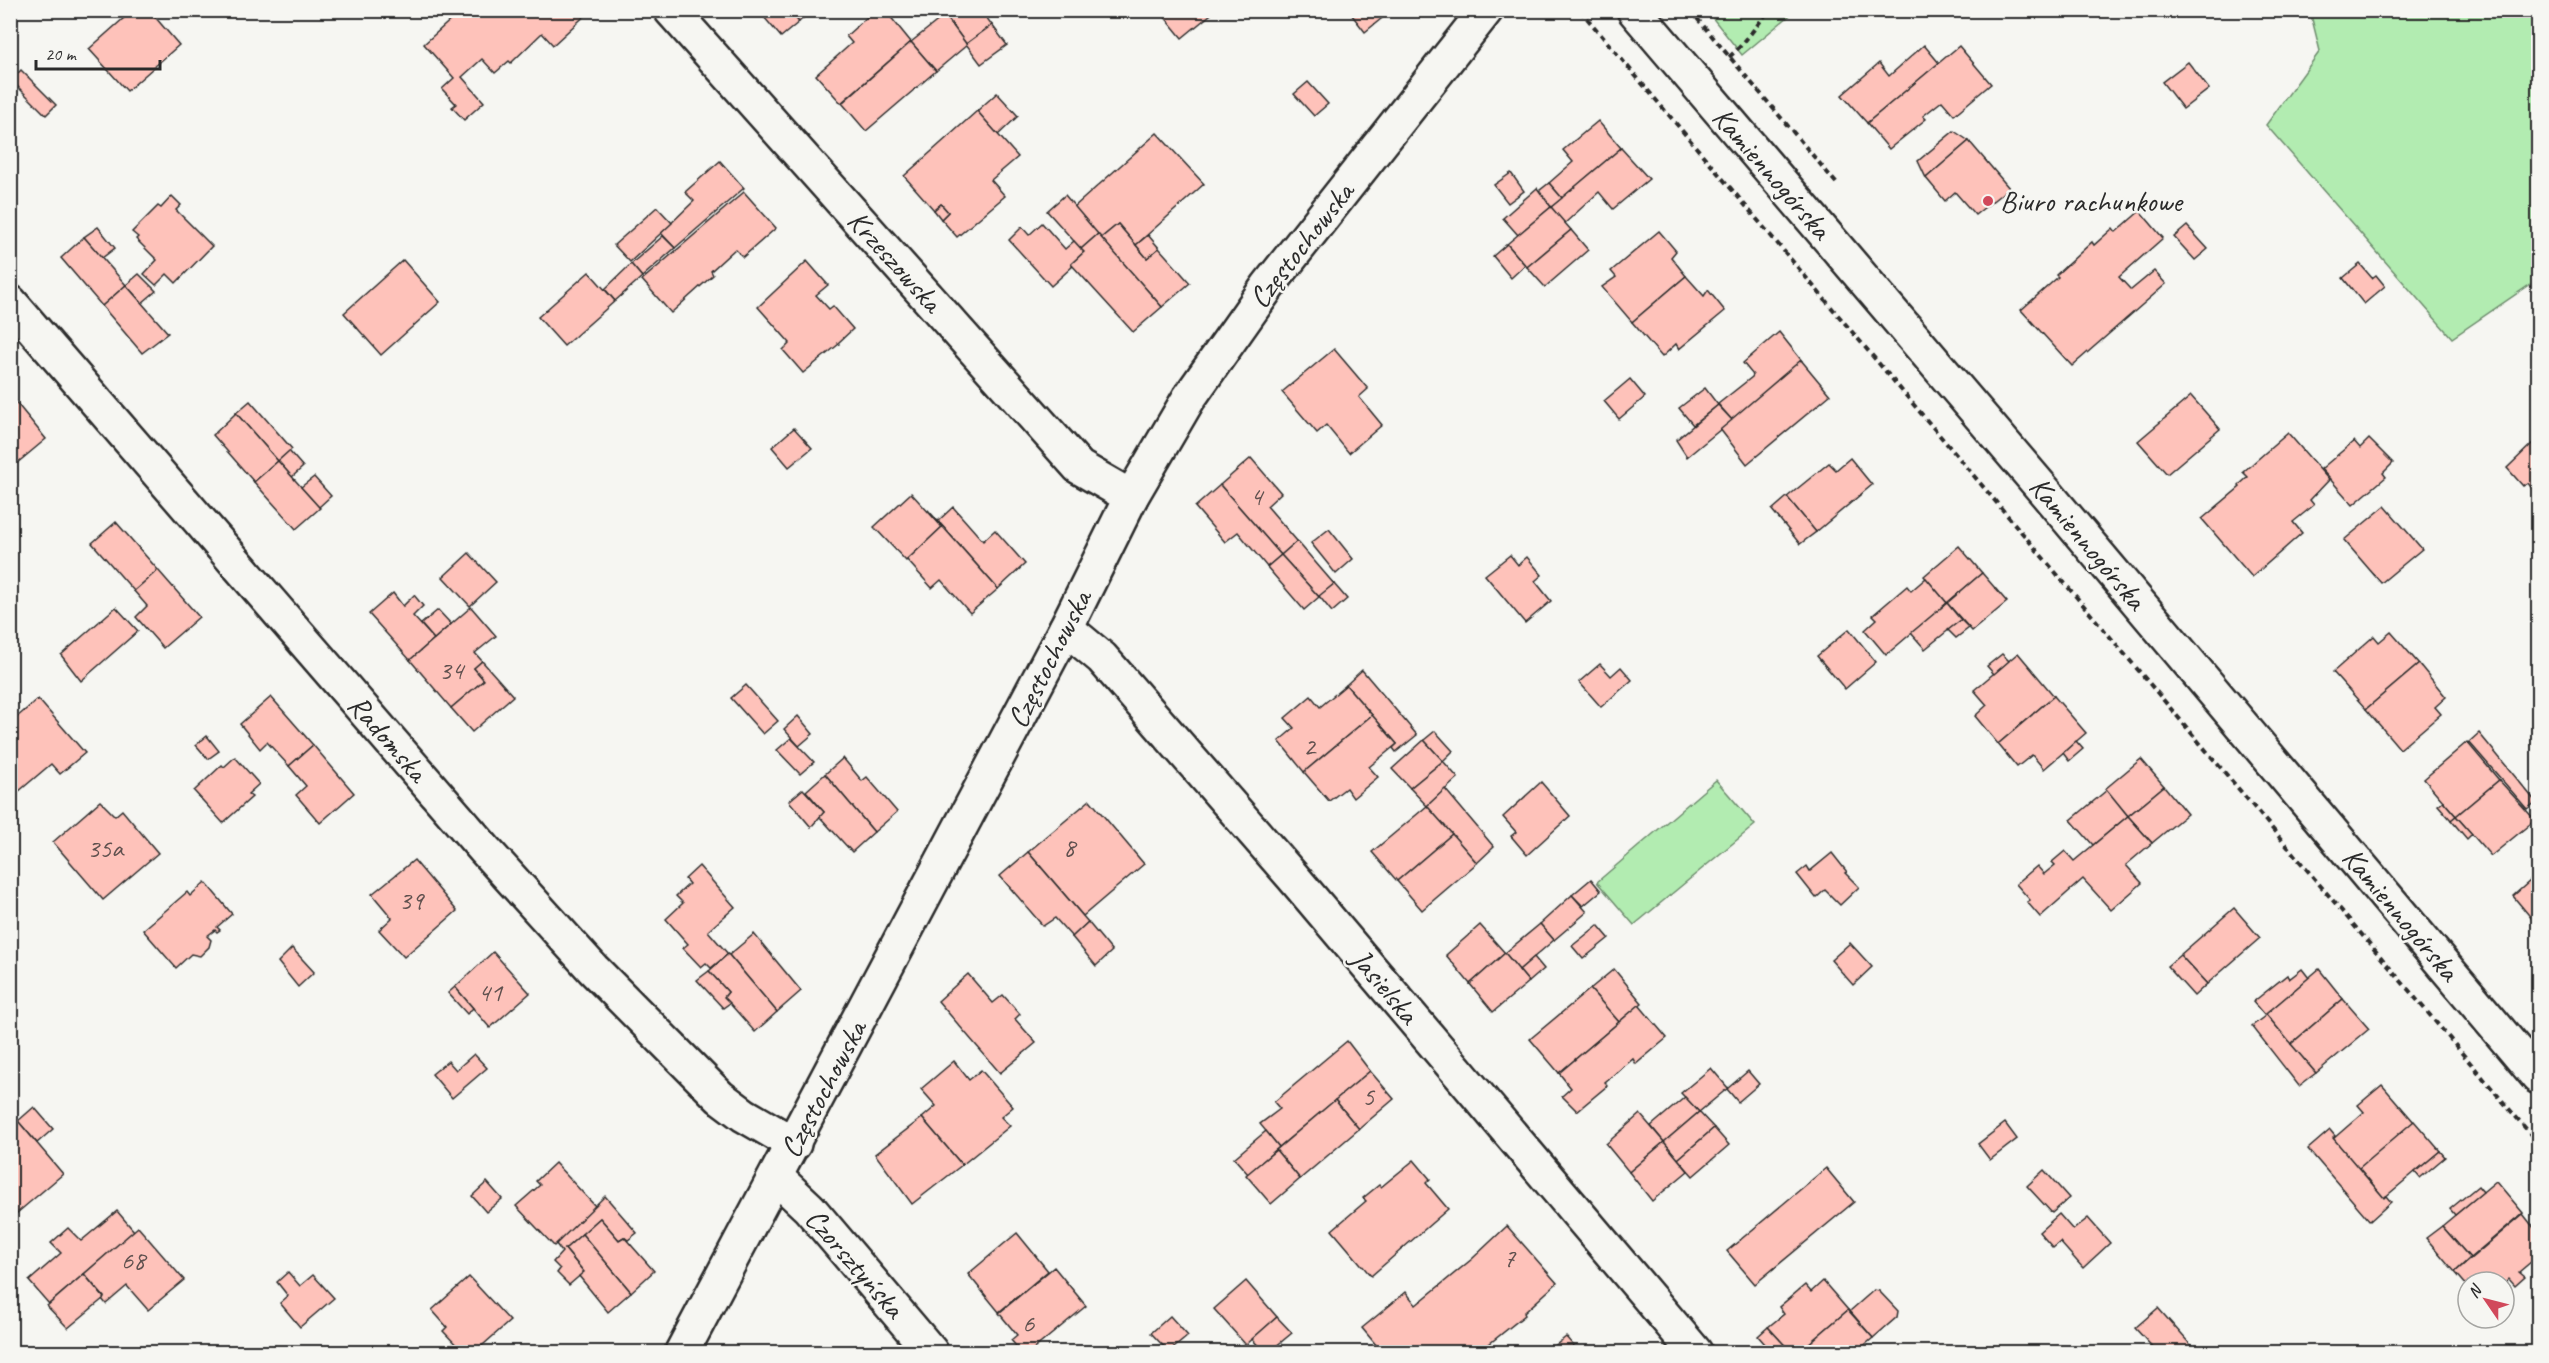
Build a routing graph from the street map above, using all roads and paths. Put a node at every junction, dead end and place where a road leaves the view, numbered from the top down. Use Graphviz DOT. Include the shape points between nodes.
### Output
graph roads {
  1 [pos="671,10"];
  2 [pos="1486,10"];
  3 [pos="1580,10"];
  4 [pos="1634,10"];
  5 [pos="1770,10"];
  6 [pos="1729,57"];
  7 [pos="10,302"];
  8 [pos="1131,497"];
  9 [pos="1066,628"];
  10 [pos="2538,1077"];
  11 [pos="2538,1143"];
  12 [pos="794,1144"];
  13 [pos="776,1178"];
  14 [pos="682,1353"];
  15 [pos="931,1353"];
  16 [pos="1695,1353"];
  1 -- 8 [label="street, Krzeszowska" via="1079,467"];
  2 -- 8 [label="street, Częstochowska" via="1268,286 1189,398"];
  3 -- 11 [label="path"];
  4 -- 10 [label="street, Kamiennogórska"];
  5 -- 6 [label="path"];
  7 -- 12 [label="street, Radomska" via="477,841 593,969 720,1097"];
  8 -- 9 [label="street, Częstochowska"];
  9 -- 12 [label="street, Częstochowska"];
  9 -- 16 [label="street, Jasielska" via="1102,658 1285,868"];
  12 -- 13 [label="street, Częstochowska"];
  13 -- 14 [label="street, Częstochowska"];
  13 -- 15 [label="street, Czorsztyńska" via="809,1208"];
}
